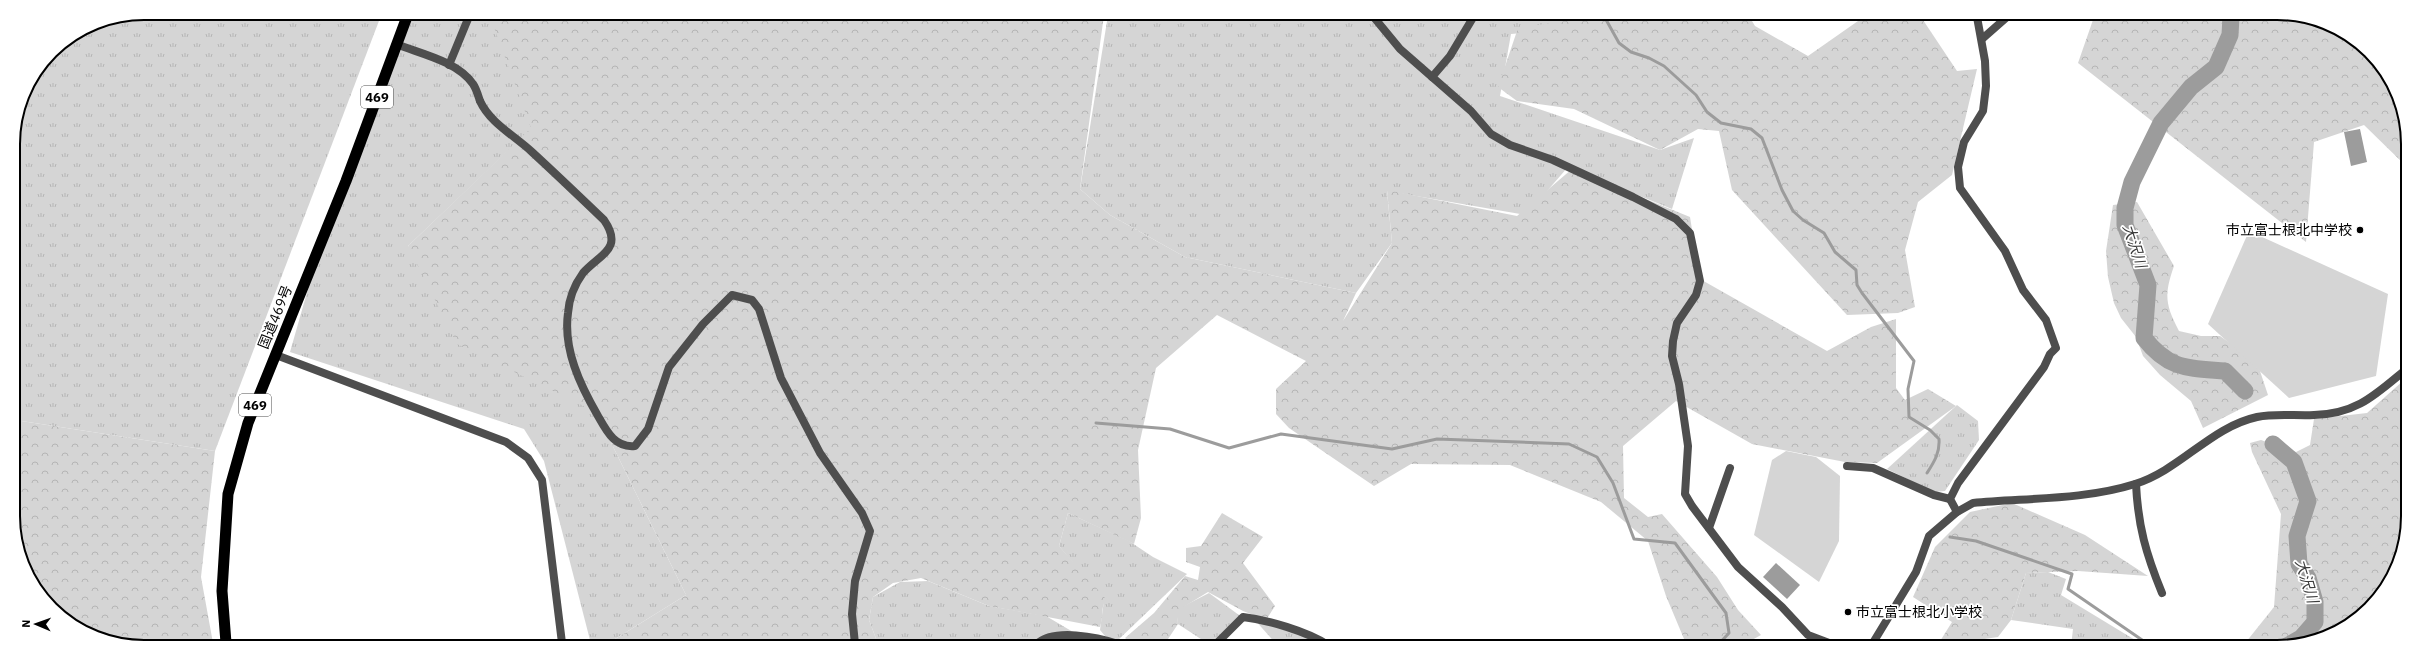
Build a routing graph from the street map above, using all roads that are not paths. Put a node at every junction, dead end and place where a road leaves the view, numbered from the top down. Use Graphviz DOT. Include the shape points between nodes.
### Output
graph roads {
  1 [pos="406,20"];
  2 [pos="468,20"];
  3 [pos="1375,20"];
  4 [pos="1472,20"];
  5 [pos="1978,20"];
  6 [pos="2005,20"];
  7 [pos="1982,40"];
  8 [pos="396,44"];
  9 [pos="449,65"];
  10 [pos="1432,77"];
  11 [pos="276,355"];
  12 [pos="2401,374"];
  13 [pos="1846,466"];
  14 [pos="1730,468"];
  15 [pos="2136,484"];
  16 [pos="1950,499"];
  17 [pos="1956,512"];
  18 [pos="1708,528"];
  19 [pos="2162,593"];
  20 [pos="226,640"];
  21 [pos="562,640"];
  22 [pos="855,640"];
  23 [pos="1042,640"];
  24 [pos="1091,640"];
  25 [pos="1220,640"];
  26 [pos="1319,640"];
  27 [pos="1821,640"];
  28 [pos="1875,640"];
  1 -- 8 [label="highway, 国道469号 / 469"];
  2 -- 9 [label="street"];
  3 -- 10 [label="street" via="1400,49"];
  4 -- 10 [label="street" via="1450,56"];
  5 -- 7 [label="street"];
  6 -- 7 [label="street"];
  7 -- 16 [label="street" via="1986,86 1983,111 1964,142 1958,167 1960,188 2005,251 2023,290 2046,320 2056,348 1958,483"];
  8 -- 9 [label="street"];
  8 -- 11 [label="highway, 国道469号 / 469" via="346,181"];
  9 -- 22 [label="street" via="466,75 474,84 480,101 492,118 537,157 604,220 609,228 611,246 574,287 567,329 568,343 582,388 609,435 620,445 635,446 641,440 648,429 669,367 703,324 732,295 752,300 759,309 781,378 820,453 862,514 870,531 854,581 852,614"];
  10 -- 18 [label="street" via="1471,111 1491,134 1510,145 1553,160 1633,196 1676,219 1690,233 1700,281 1696,294 1677,323 1672,341 1672,356 1688,446 1685,494"];
  11 -- 20 [label="highway, 国道469号 / 469" via="248,423 228,494 222,591"];
  11 -- 21 [label="street" via="506,442 528,458 542,480"];
  12 -- 15 [label="street" via="2367,402 2349,409 2316,415 2257,417 2232,426 2168,469"];
  13 -- 16 [label="street" via="1873,468 1934,495"];
  14 -- 18 [label="street"];
  15 -- 17 [label="street" via="2097,492 1973,503"];
  15 -- 19 [label="street" via="2137,513 2146,554"];
  16 -- 17 [label="street"];
  17 -- 28 [label="street" via="1929,536 1916,572"];
  18 -- 27 [label="street" via="1738,567 1808,635"];
  23 -- 24 [label="street" via="1056,635"];
  25 -- 26 [label="street" via="1243,617 1266,620"];
}
